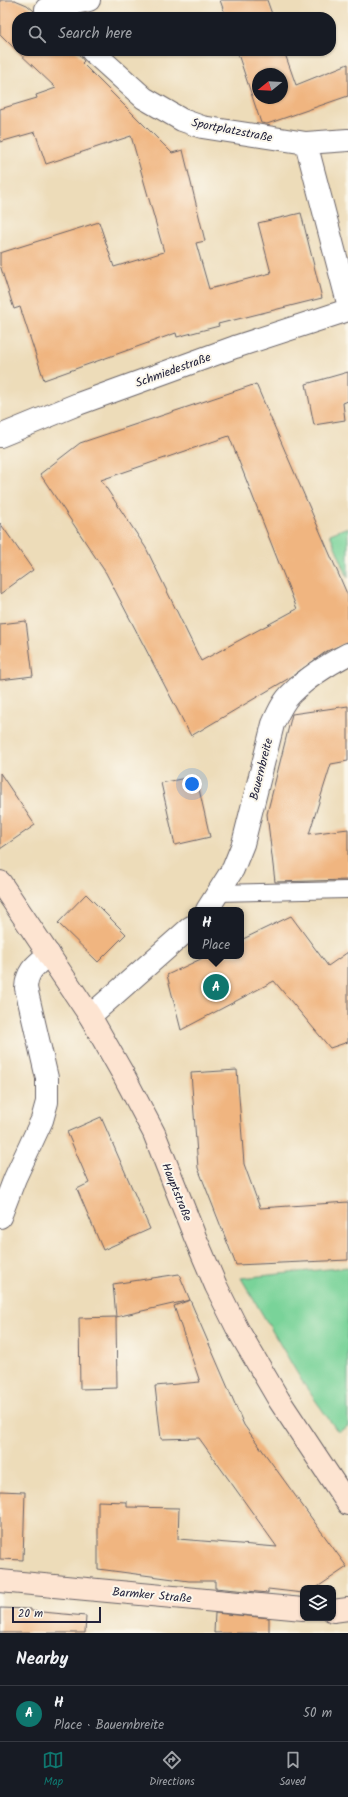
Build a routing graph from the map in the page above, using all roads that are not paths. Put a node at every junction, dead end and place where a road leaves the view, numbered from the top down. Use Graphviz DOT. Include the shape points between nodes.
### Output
graph roads {
  1 [pos="89,0"];
  2 [pos="45,9"];
  3 [pos="98,56"];
  4 [pos="348,140"];
  5 [pos="306,143"];
  6 [pos="348,303"];
  7 [pos="348,310"];
  8 [pos="0,436"];
  9 [pos="348,654"];
  10 [pos="0,882"];
  11 [pos="347,890"];
  12 [pos="212,901"];
  13 [pos="188,930"];
  14 [pos="49,954"];
  15 [pos="90,1016"];
  16 [pos="0,1217"];
  17 [pos="348,1504"];
  18 [pos="0,1581"];
  19 [pos="300,1609"];
  20 [pos="348,1609"];
  21 [pos="336,1611"];
  1 -- 2 [label="street"];
  3 -- 5 [label="street, Sportplatzstraße" via="144,98 182,120 202,127"];
  4 -- 5 [label="street, Sportplatzstraße"];
  5 -- 6 [label="street"];
  7 -- 8 [label="street, Schmiedestraße" via="228,350"];
  9 -- 12 [label="street, Bauernbreite" via="309,678 280,708 272,724 243,844 232,869"];
  10 -- 14 [label="main road, Hauptstraße"];
  11 -- 12 [label="lane"];
  13 -- 15 [label="street"];
  14 -- 15 [label="main road, Hauptstraße"];
  14 -- 16 [label="street" via="30,970 26,988 47,1078 47,1102 42,1120"];
  15 -- 17 [label="main road, Hauptstraße" via="154,1133 207,1265 238,1330 279,1400"];
  18 -- 19 [label="main road, Barmker Straße"];
  20 -- 21 [label="main road"];
}
